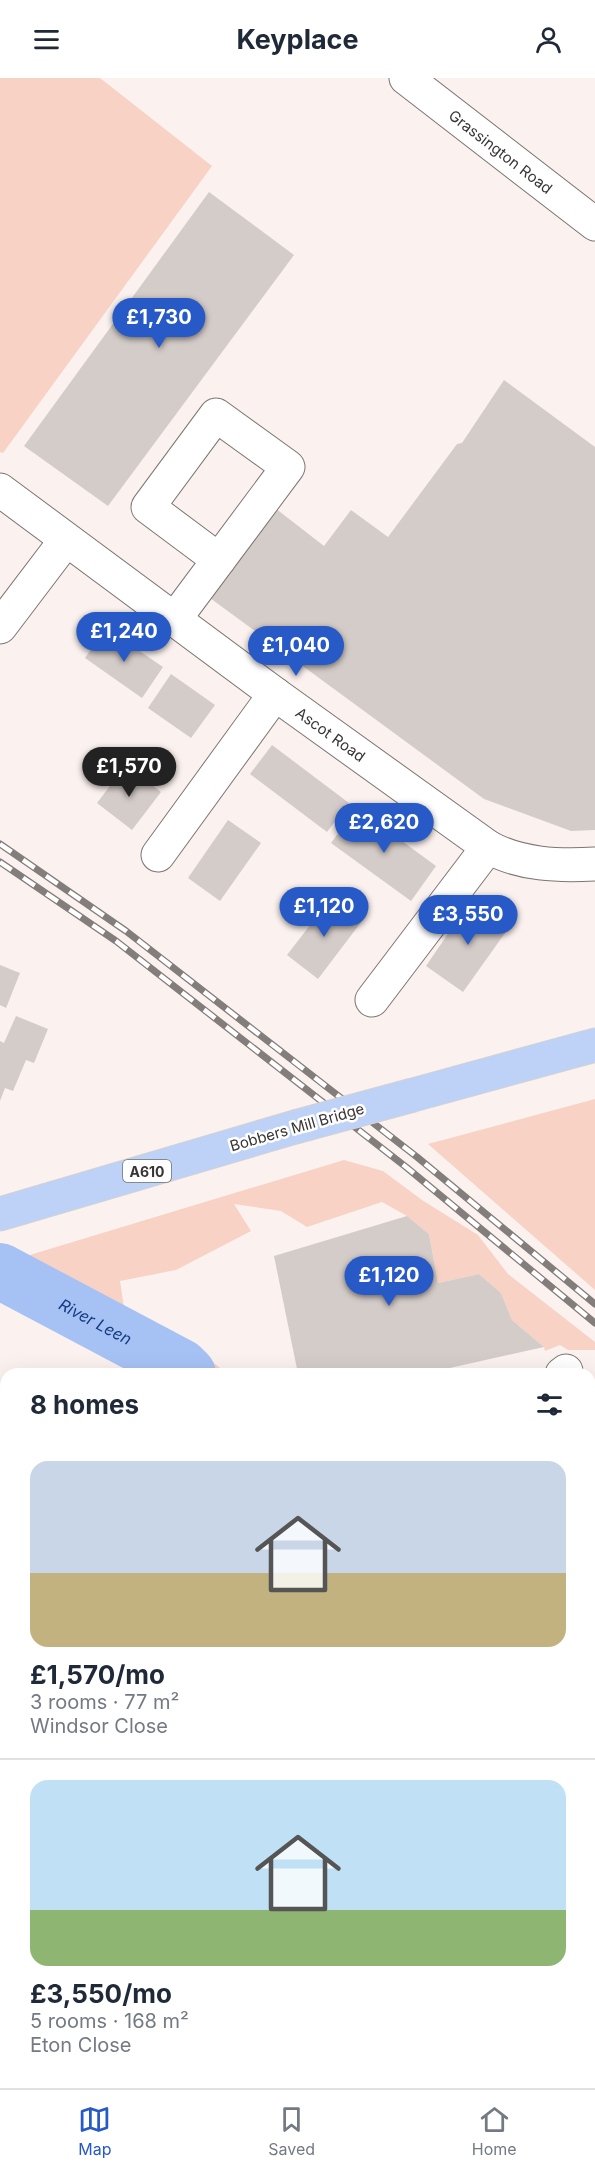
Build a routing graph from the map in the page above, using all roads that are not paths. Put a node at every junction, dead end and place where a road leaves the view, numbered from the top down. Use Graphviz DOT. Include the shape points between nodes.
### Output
graph roads {
  1 [pos="406,78"];
  2 [pos="595,224"];
  3 [pos="0,490"];
  4 [pos="66,540"];
  5 [pos="219,560"];
  6 [pos="174,620"];
  7 [pos="0,627"];
  8 [pos="276,694"];
  9 [pos="488,847"];
  10 [pos="158,855"];
  11 [pos="595,864"];
  12 [pos="372,1000"];
  13 [pos="595,1045"];
  14 [pos="0,1214"];
  1 -- 2 [label="street, Grassington Road"];
  3 -- 4 [label="street, Ascot Road"];
  4 -- 6 [label="street, Ascot Road"];
  4 -- 7 [label="street"];
  5 -- 6 [label="street"];
  6 -- 8 [label="street, Ascot Road"];
  8 -- 9 [label="street, Ascot Road"];
  8 -- 10 [label="street"];
  9 -- 11 [label="street, Ascot Road" via="501,854 558,866"];
  9 -- 12 [label="street"];
  13 -- 14 [label="main road, Bobbers Mill Bridge / A610, bridge" via="295,1127"];
}
